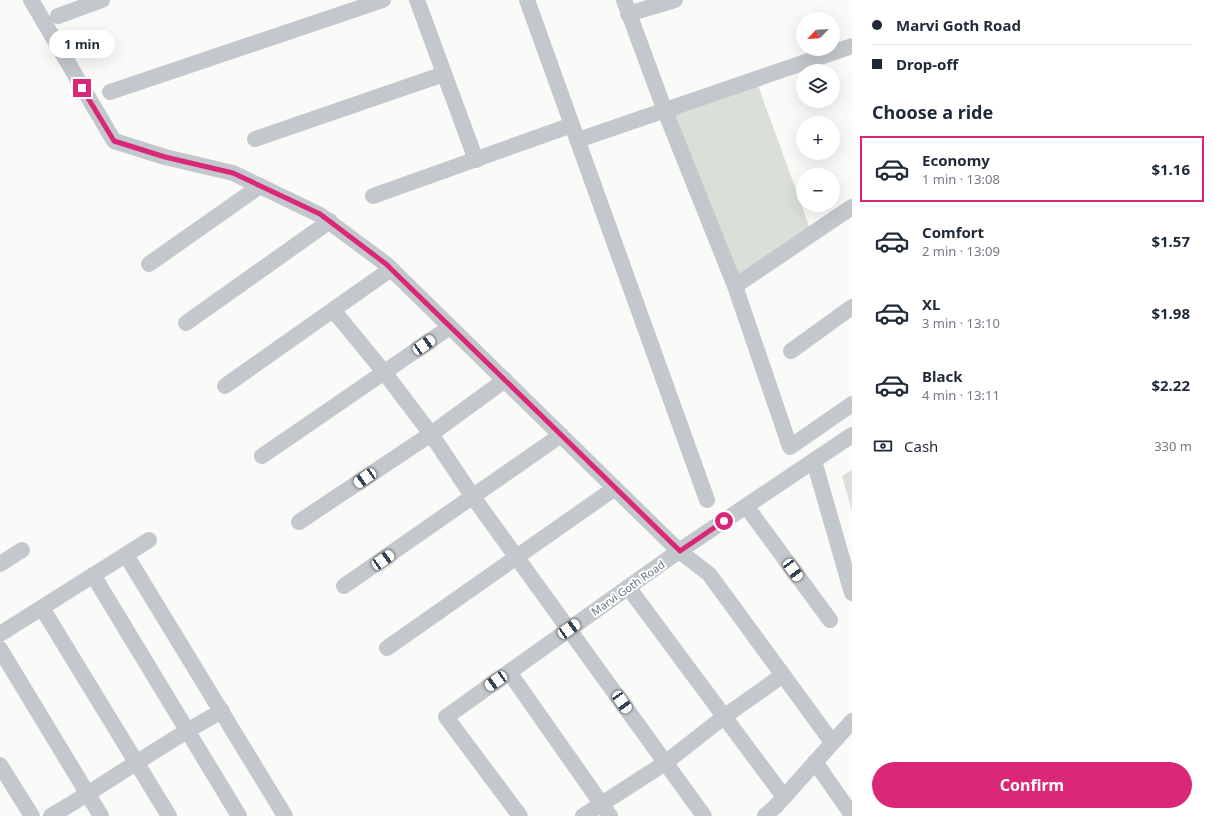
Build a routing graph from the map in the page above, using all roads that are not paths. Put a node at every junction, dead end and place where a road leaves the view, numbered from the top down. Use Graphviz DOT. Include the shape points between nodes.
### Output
graph roads {
  1 [pos="31,0"];
  2 [pos="102,0"];
  3 [pos="383,0"];
  4 [pos="417,0"];
  5 [pos="527,0"];
  6 [pos="675,0"];
  7 [pos="626,7"];
  8 [pos="58,16"];
  9 [pos="852,46"];
  10 [pos="444,74"];
  11 [pos="110,92"];
  12 [pos="665,111"];
  13 [pos="572,126"];
  14 [pos="255,139"];
  15 [pos="578,140"];
  16 [pos="476,160"];
  17 [pos="260,186"];
  18 [pos="373,196"];
  19 [pos="852,207"];
  20 [pos="330,221"];
  21 [pos="149,264"];
  22 [pos="391,269"];
  23 [pos="734,286"];
  24 [pos="852,307"];
  25 [pos="333,310"];
  26 [pos="186,323"];
  27 [pos="450,327"];
  28 [pos="790,351"];
  29 [pos="384,372"];
  30 [pos="505,380"];
  31 [pos="225,386"];
  32 [pos="852,404"];
  33 [pos="431,434"];
  34 [pos="561,435"];
  35 [pos="852,436"];
  36 [pos="262,456"];
  37 [pos="814,461"];
  38 [pos="615,488"];
  39 [pos="473,497"];
  40 [pos="707,500"];
  41 [pos="746,506"];
  42 [pos="299,522"];
  43 [pos="150,540"];
  44 [pos="22,550"];
  45 [pos="680,551"];
  46 [pos="126,555"];
  47 [pos="517,558"];
  48 [pos="0,564"];
  49 [pos="94,576"];
  50 [pos="344,586"];
  51 [pos="628,587"];
  52 [pos="852,593"];
  53 [pos="42,608"];
  54 [pos="830,620"];
  55 [pos="569,629"];
  56 [pos="0,634"];
  57 [pos="387,648"];
  58 [pos="0,649"];
  59 [pos="509,672"];
  60 [pos="783,675"];
  61 [pos="222,711"];
  62 [pos="725,716"];
  63 [pos="852,721"];
  64 [pos="186,730"];
  65 [pos="832,742"];
  66 [pos="135,762"];
  67 [pos="815,762"];
  68 [pos="665,763"];
  69 [pos="0,765"];
  70 [pos="87,795"];
  71 [pos="784,797"];
  72 [pos="601,803"];
  73 [pos="852,815"];
  74 [pos="32,816"];
  75 [pos="51,816"];
  76 [pos="101,816"];
  77 [pos="169,816"];
  78 [pos="239,816"];
  79 [pos="285,816"];
  80 [pos="520,816"];
  81 [pos="583,816"];
  82 [pos="610,816"];
  83 [pos="704,816"];
  84 [pos="765,816"];
  1 -- 17 [label="street" via="114,141 158,155 233,173"];
  2 -- 8 [label="street"];
  3 -- 11 [label="street"];
  4 -- 10 [label="street"];
  5 -- 13 [label="street"];
  6 -- 7 [label="street"];
  7 -- 12 [label="street"];
  9 -- 12 [label="street"];
  10 -- 14 [label="street"];
  10 -- 16 [label="street"];
  12 -- 15 [label="street"];
  12 -- 23 [label="street"];
  13 -- 15 [label="street"];
  13 -- 16 [label="street"];
  15 -- 40 [label="street"];
  16 -- 18 [label="street"];
  17 -- 20 [label="street"];
  17 -- 21 [label="street"];
  19 -- 23 [label="street"];
  20 -- 22 [label="street"];
  20 -- 26 [label="street"];
  22 -- 25 [label="street"];
  22 -- 27 [label="street"];
  23 -- 32 [label="street" via="790,447"];
  24 -- 28 [label="street"];
  25 -- 29 [label="street"];
  25 -- 31 [label="street"];
  27 -- 29 [label="street"];
  27 -- 30 [label="street"];
  29 -- 33 [label="street"];
  29 -- 36 [label="street"];
  30 -- 33 [label="street"];
  30 -- 34 [label="street"];
  33 -- 39 [label="street"];
  33 -- 42 [label="street"];
  34 -- 38 [label="street"];
  34 -- 39 [label="street"];
  35 -- 37 [label="street, Marvi Goth Road"];
  37 -- 41 [label="street, Marvi Goth Road"];
  37 -- 52 [label="street"];
  38 -- 45 [label="street"];
  38 -- 47 [label="street"];
  39 -- 47 [label="street"];
  39 -- 50 [label="street"];
  41 -- 45 [label="street, Marvi Goth Road"];
  41 -- 54 [label="street"];
  43 -- 46 [label="street"];
  44 -- 48 [label="street"];
  45 -- 51 [label="street, Marvi Goth Road"];
  45 -- 60 [label="street" via="709,574"];
  46 -- 49 [label="street"];
  46 -- 61 [label="street"];
  47 -- 55 [label="street"];
  47 -- 57 [label="street"];
  49 -- 53 [label="street"];
  49 -- 64 [label="street"];
  51 -- 55 [label="street, Marvi Goth Road"];
  51 -- 62 [label="street"];
  53 -- 56 [label="street"];
  53 -- 66 [label="street"];
  55 -- 59 [label="street, Marvi Goth Road"];
  55 -- 68 [label="street"];
  58 -- 70 [label="street"];
  59 -- 72 [label="street"];
  59 -- 80 [label="street, Marvi Goth Road" via="446,717"];
  60 -- 62 [label="street"];
  60 -- 65 [label="street"];
  61 -- 64 [label="street"];
  61 -- 79 [label="street"];
  62 -- 68 [label="street"];
  62 -- 71 [label="street"];
  63 -- 65 [label="street"];
  64 -- 66 [label="street"];
  64 -- 78 [label="street"];
  65 -- 67 [label="street"];
  66 -- 70 [label="street"];
  66 -- 77 [label="street"];
  67 -- 71 [label="street"];
  67 -- 73 [label="street"];
  68 -- 72 [label="street"];
  68 -- 83 [label="street"];
  69 -- 74 [label="street"];
  70 -- 75 [label="street"];
  70 -- 76 [label="street"];
  71 -- 84 [label="street"];
  72 -- 81 [label="street"];
  72 -- 82 [label="street"];
}
